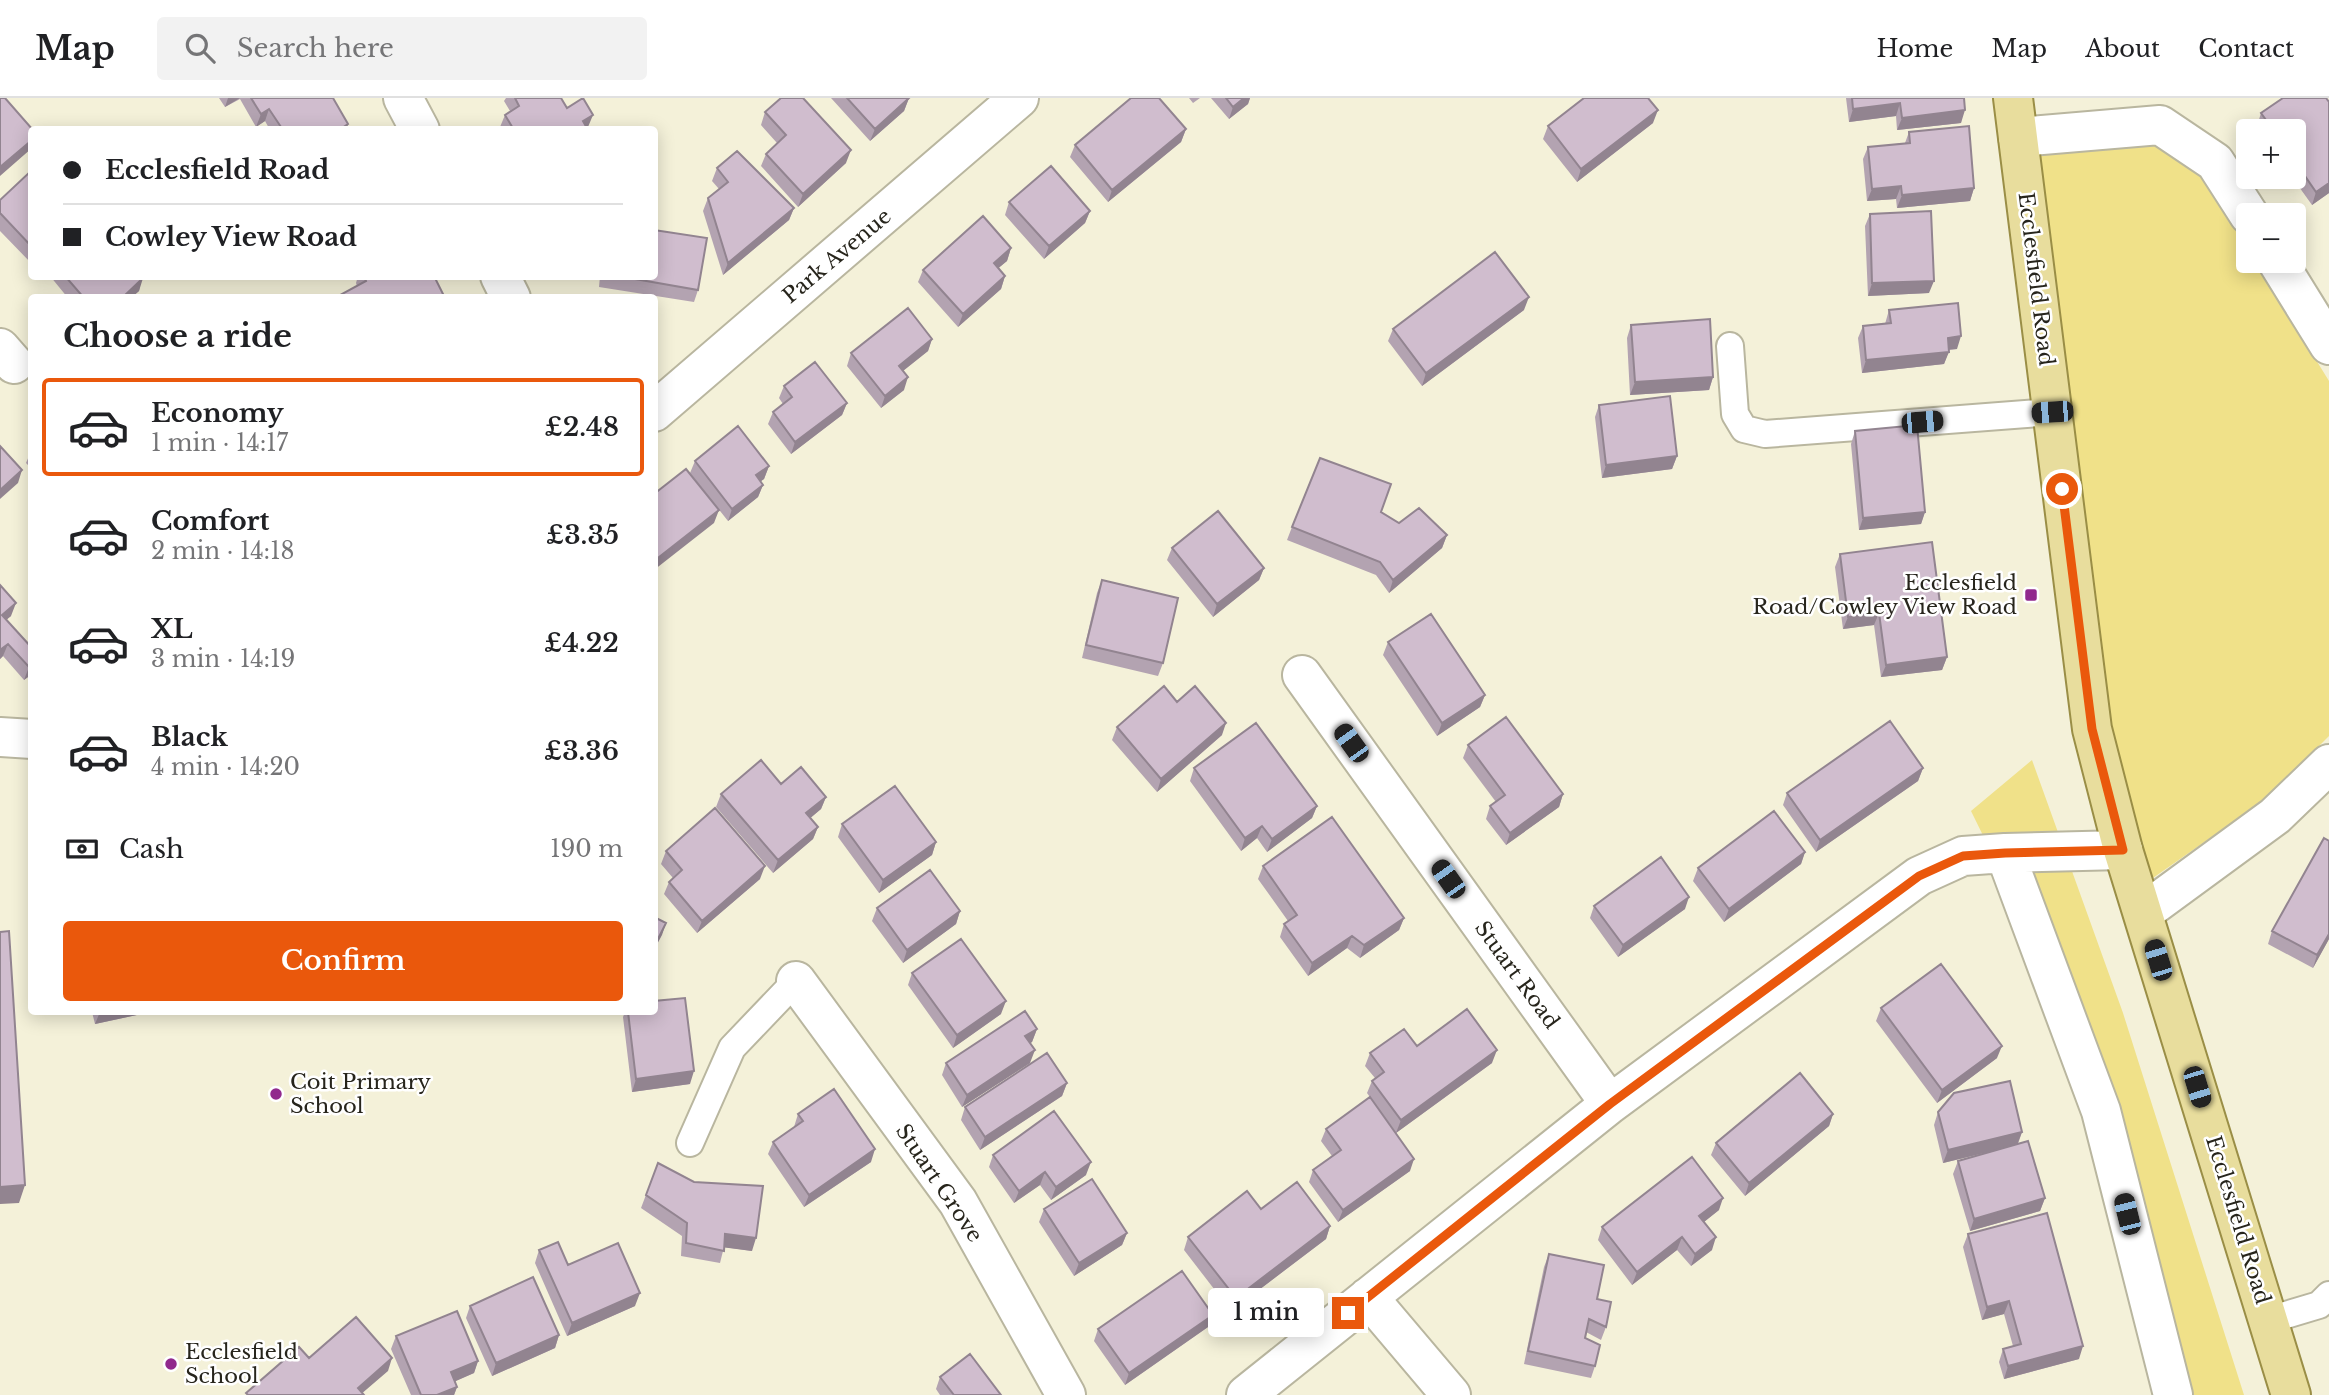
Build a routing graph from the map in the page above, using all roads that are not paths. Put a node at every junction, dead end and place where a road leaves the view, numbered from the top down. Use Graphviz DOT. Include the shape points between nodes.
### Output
graph roads {
  1 [pos="403,98"];
  2 [pos="1019,98"];
  3 [pos="2013,98"];
  4 [pos="2159,111"];
  5 [pos="418,126"];
  6 [pos="2018,136"];
  7 [pos="2241,203"];
  8 [pos="2284,273"];
  9 [pos="2329,345"];
  10 [pos="1730,346"];
  11 [pos="658,409"];
  12 [pos="2052,412"];
  13 [pos="1302,676"];
  14 [pos="0,737"];
  15 [pos="28,739"];
  16 [pos="2329,764"];
  17 [pos="2123,850"];
  18 [pos="2005,853"];
  19 [pos="2144,912"];
  20 [pos="796,981"];
  21 [pos="1610,1104"];
  22 [pos="690,1143"];
  23 [pos="1368,1297"];
  24 [pos="2326,1301"];
  25 [pos="2269,1320"];
  26 [pos="1066,1395"];
  27 [pos="1246,1395"];
  28 [pos="1451,1395"];
  29 [pos="2173,1395"];
  30 [pos="2291,1395"];
  1 -- 5 [label="street"];
  2 -- 11 [label="street, Park Avenue"];
  3 -- 6 [label="main road, Ecclesfield Road"];
  4 -- 6 [label="street"];
  4 -- 7 [label="street" via="2215,162"];
  6 -- 12 [label="main road, Ecclesfield Road"];
  8 -- 9 [label="street"];
  10 -- 12 [label="lane" via="1735,414 1744,429 1765,434"];
  12 -- 17 [label="main road, Ecclesfield Road" via="2092,729"];
  13 -- 21 [label="street, Stuart Road"];
  14 -- 15 [label="street"];
  16 -- 19 [label="street" via="2275,817"];
  17 -- 18 [label="street"];
  17 -- 19 [label="main road, Ecclesfield Road"];
  18 -- 21 [label="street" via="1963,856 1919,876"];
  18 -- 29 [label="street" via="2101,1111"];
  19 -- 25 [label="main road, Ecclesfield Road"];
  20 -- 22 [label="lane" via="732,1048"];
  20 -- 26 [label="street, Stuart Grove" via="958,1202"];
  21 -- 23 [label="street"];
  23 -- 27 [label="street"];
  23 -- 28 [label="street"];
  24 -- 25 [label="lane"];
  25 -- 30 [label="main road, Ecclesfield Road"];
}
